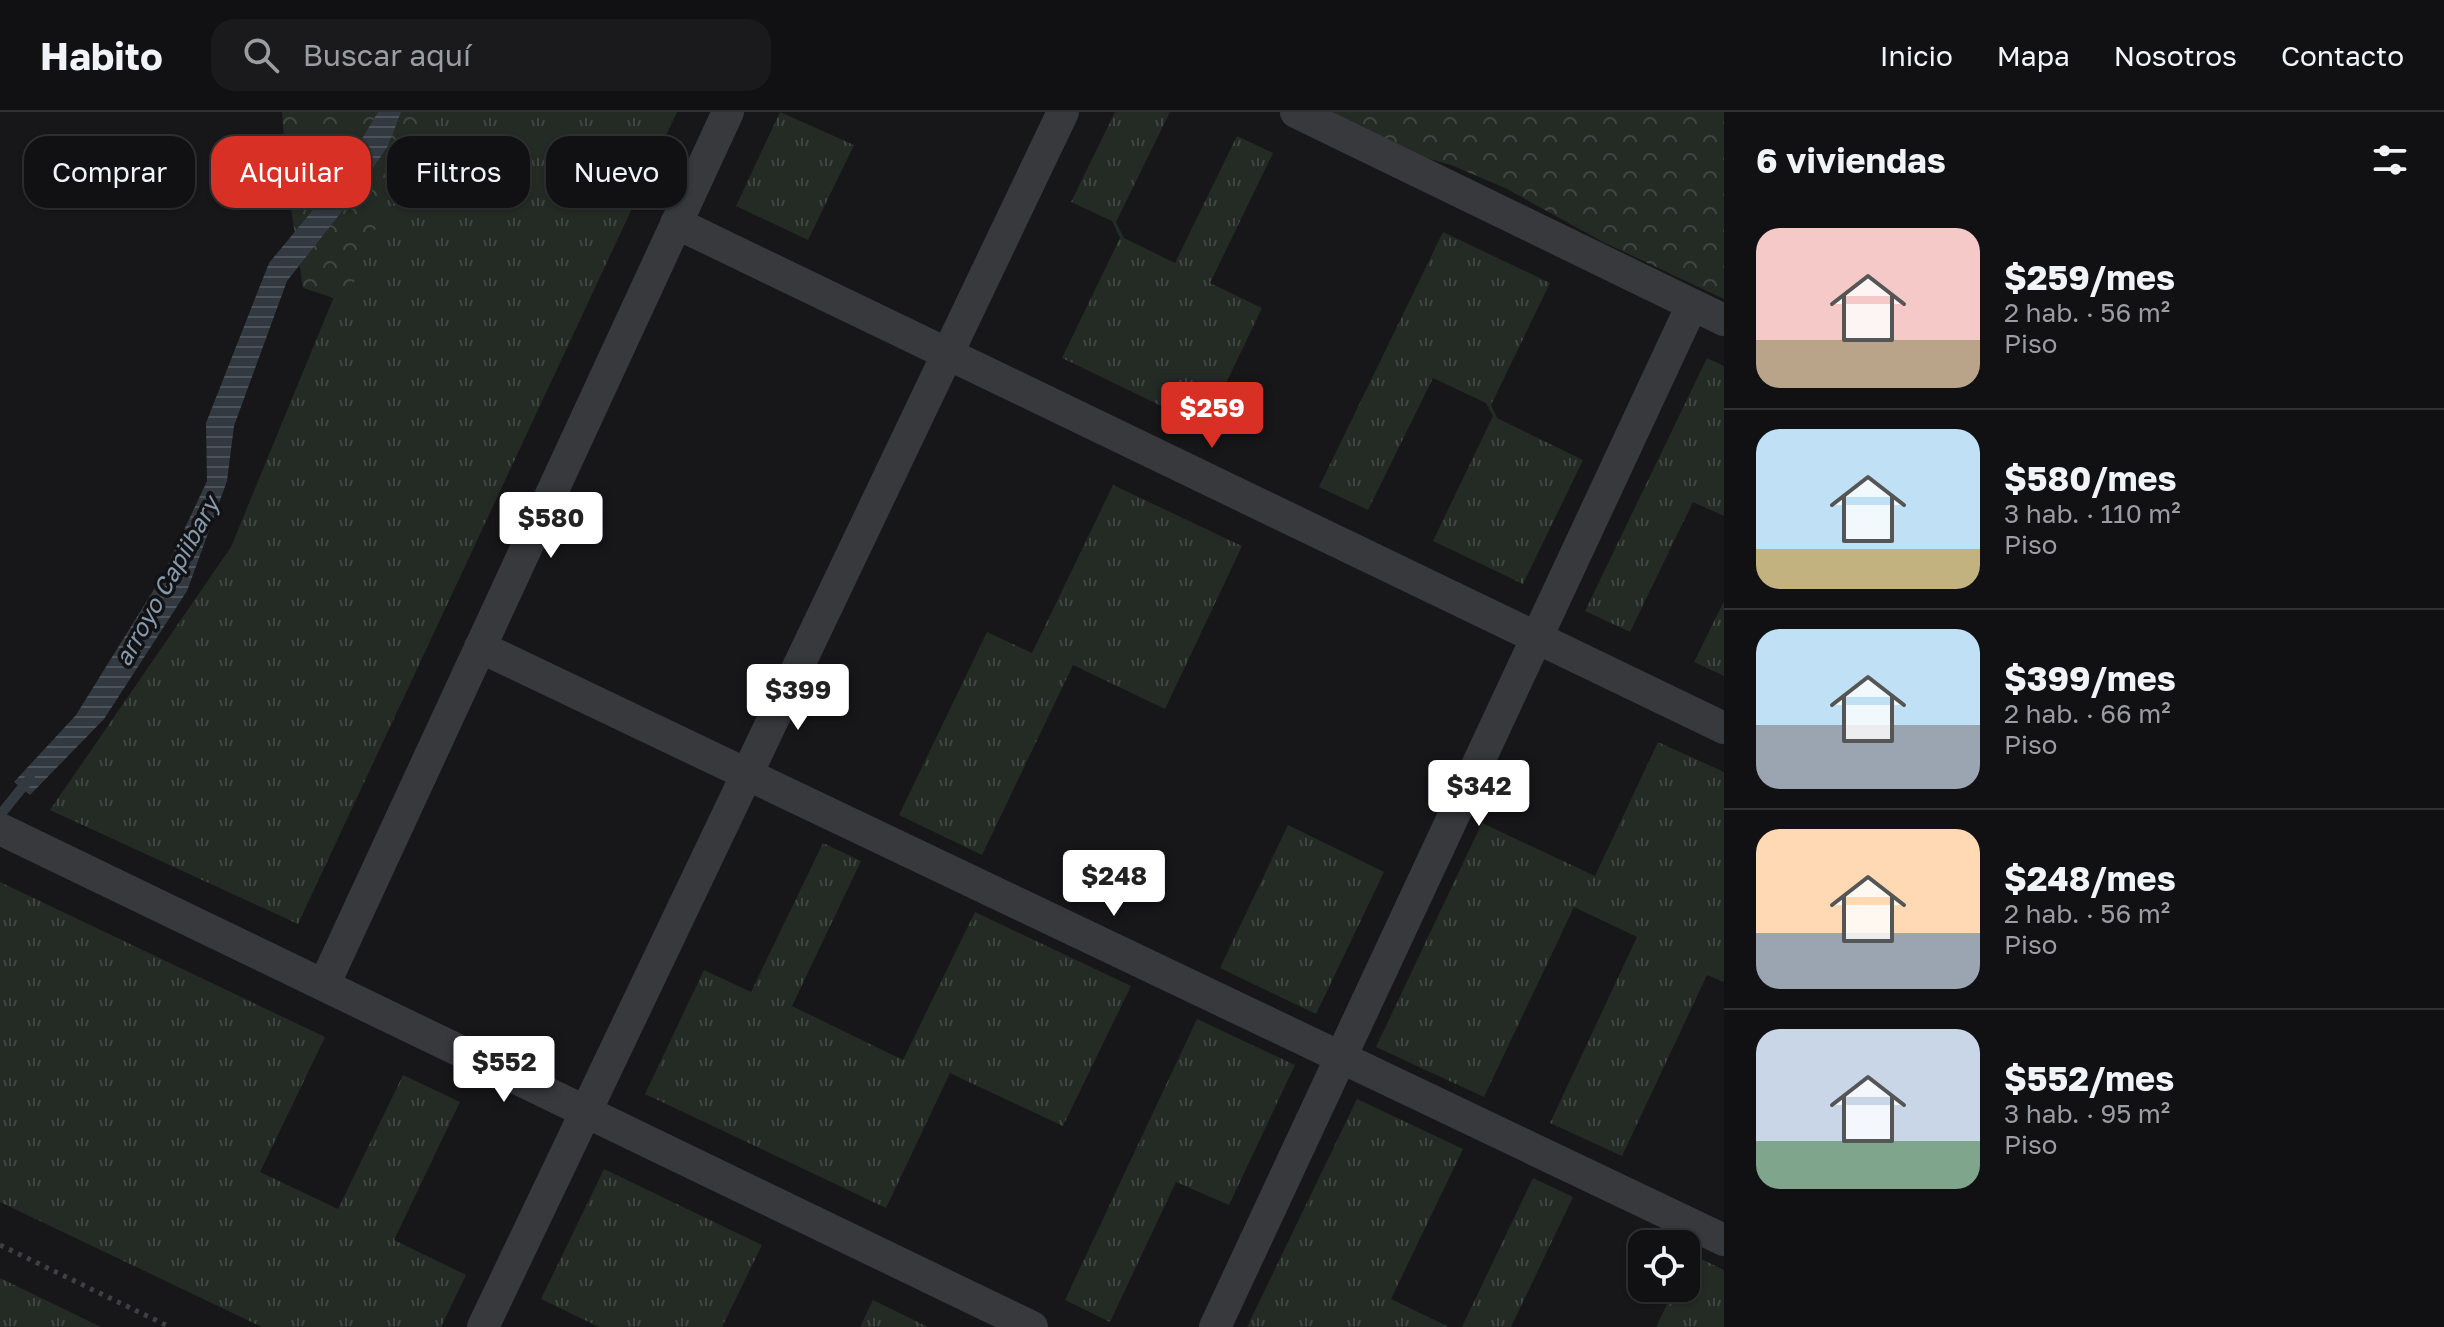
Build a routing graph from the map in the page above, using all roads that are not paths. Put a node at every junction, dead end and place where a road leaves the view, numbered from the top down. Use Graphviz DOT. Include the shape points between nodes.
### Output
graph roads {
  1 [pos="728,112"];
  2 [pos="1063,112"];
  3 [pos="1296,112"];
  4 [pos="676,223"];
  5 [pos="1692,305"];
  6 [pos="1724,320"];
  7 [pos="947,354"];
  8 [pos="1537,638"];
  9 [pos="480,647"];
  10 [pos="1724,728"];
  11 [pos="747,774"];
  12 [pos="0,829"];
  13 [pos="324,985"];
  14 [pos="1341,1057"];
  15 [pos="586,1112"];
  16 [pos="1724,1240"];
  17 [pos="483,1327"];
  18 [pos="1032,1327"];
  19 [pos="1215,1327"];
  1 -- 4 [label="street"];
  2 -- 7 [label="street"];
  3 -- 5 [label="street"];
  4 -- 7 [label="street"];
  4 -- 9 [label="street"];
  5 -- 6 [label="street"];
  5 -- 8 [label="street"];
  7 -- 8 [label="street"];
  7 -- 11 [label="street"];
  8 -- 10 [label="street"];
  8 -- 14 [label="street"];
  9 -- 11 [label="street"];
  9 -- 13 [label="street"];
  11 -- 14 [label="street"];
  11 -- 15 [label="street"];
  12 -- 13 [label="street"];
  13 -- 15 [label="street"];
  14 -- 16 [label="street"];
  14 -- 19 [label="street"];
  15 -- 17 [label="street"];
  15 -- 18 [label="street"];
}
